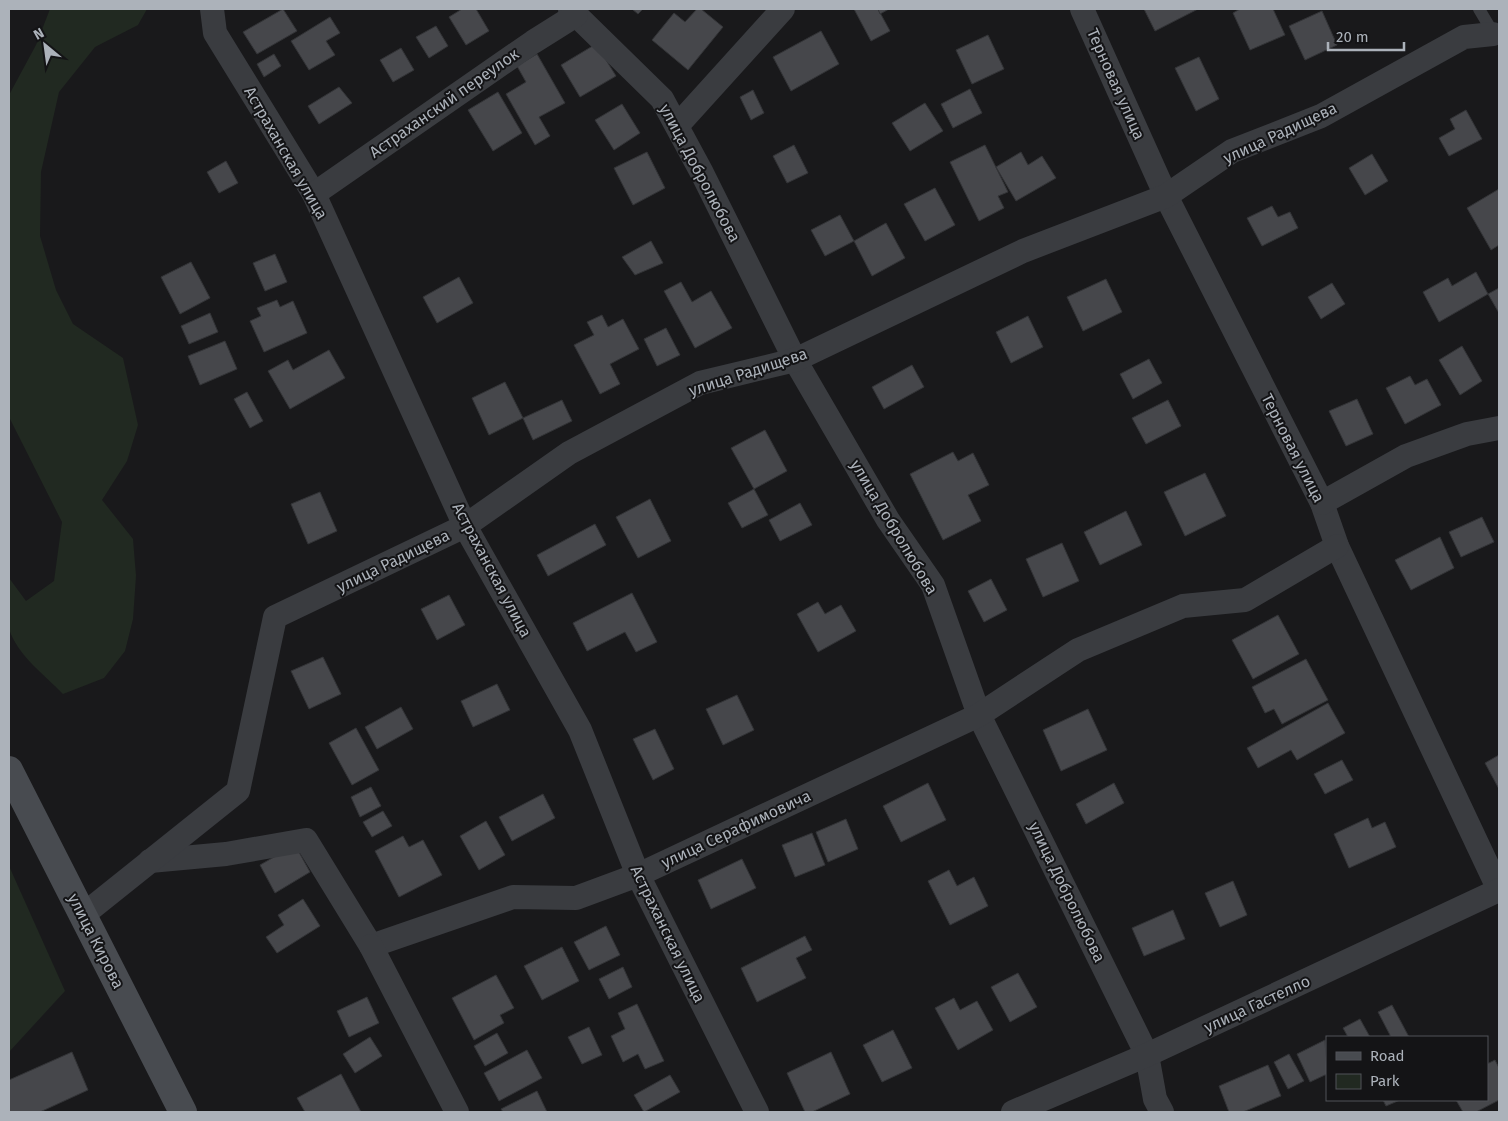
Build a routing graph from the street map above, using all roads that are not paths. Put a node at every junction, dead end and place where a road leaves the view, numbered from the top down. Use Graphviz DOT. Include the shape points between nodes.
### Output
graph roads {
  1 [pos="212,9"];
  2 [pos="783,9"];
  3 [pos="1082,9"];
  4 [pos="1479,9"];
  5 [pos="573,12"];
  6 [pos="1496,37"];
  7 [pos="677,126"];
  8 [pos="314,194"];
  9 [pos="1166,196"];
  10 [pos="795,360"];
  11 [pos="1499,428"];
  12 [pos="1322,503"];
  13 [pos="465,526"];
  14 [pos="1338,546"];
  15 [pos="979,715"];
  16 [pos="9,770"];
  17 [pos="150,861"];
  18 [pos="638,875"];
  19 [pos="1499,890"];
  20 [pos="83,914"];
  21 [pos="371,946"];
  22 [pos="1147,1055"];
  23 [pos="183,1112"];
  24 [pos="457,1112"];
  25 [pos="757,1112"];
  26 [pos="1013,1112"];
  27 [pos="1162,1112"];
  1 -- 8 [label="street, Астраханская улица" via="216,33"];
  2 -- 7 [label="street"];
  3 -- 9 [label="street, Терновая улица"];
  4 -- 6 [label="lane"];
  5 -- 7 [label="street, улица Добролюбова" via="662,99"];
  5 -- 8 [label="street, Астраханский переулок"];
  6 -- 9 [label="street, улица Радищева" via="1464,37 1321,116 1232,151"];
  7 -- 10 [label="street, улица Добролюбова"];
  8 -- 13 [label="street, Астраханская улица"];
  9 -- 10 [label="street, улица Радищева" via="1023,251"];
  9 -- 12 [label="street, Терновая улица"];
  10 -- 13 [label="street, улица Радищева" via="700,383 569,453"];
  10 -- 15 [label="street, улица Добролюбова" via="888,520 933,585"];
  11 -- 12 [label="street" via="1467,434 1406,456"];
  12 -- 14 [label="street, Терновая улица"];
  13 -- 17 [label="street, улица Радищева" via="275,617 238,791"];
  13 -- 18 [label="street, Астраханская улица" via="580,730"];
  14 -- 15 [label="street, улица Серафимовича" via="1245,600 1183,606 1078,650"];
  14 -- 19 [label="street, Терновая улица"];
  15 -- 18 [label="street, улица Серафимовича"];
  15 -- 22 [label="street, улица Добролюбова"];
  16 -- 20 [label="main road, улица Кирова"];
  17 -- 20 [label="street, улица Радищева"];
  17 -- 21 [label="street" via="226,854 306,840"];
  18 -- 21 [label="street, улица Серафимовича" via="576,898 513,897"];
  18 -- 25 [label="street, Астраханская улица"];
  19 -- 22 [label="street, улица Гастелло"];
  20 -- 23 [label="main road, улица Кирова"];
  21 -- 24 [label="street"];
  22 -- 26 [label="street, улица Гастелло"];
  22 -- 27 [label="street, улица Добролюбова" via="1155,1100"];
}
